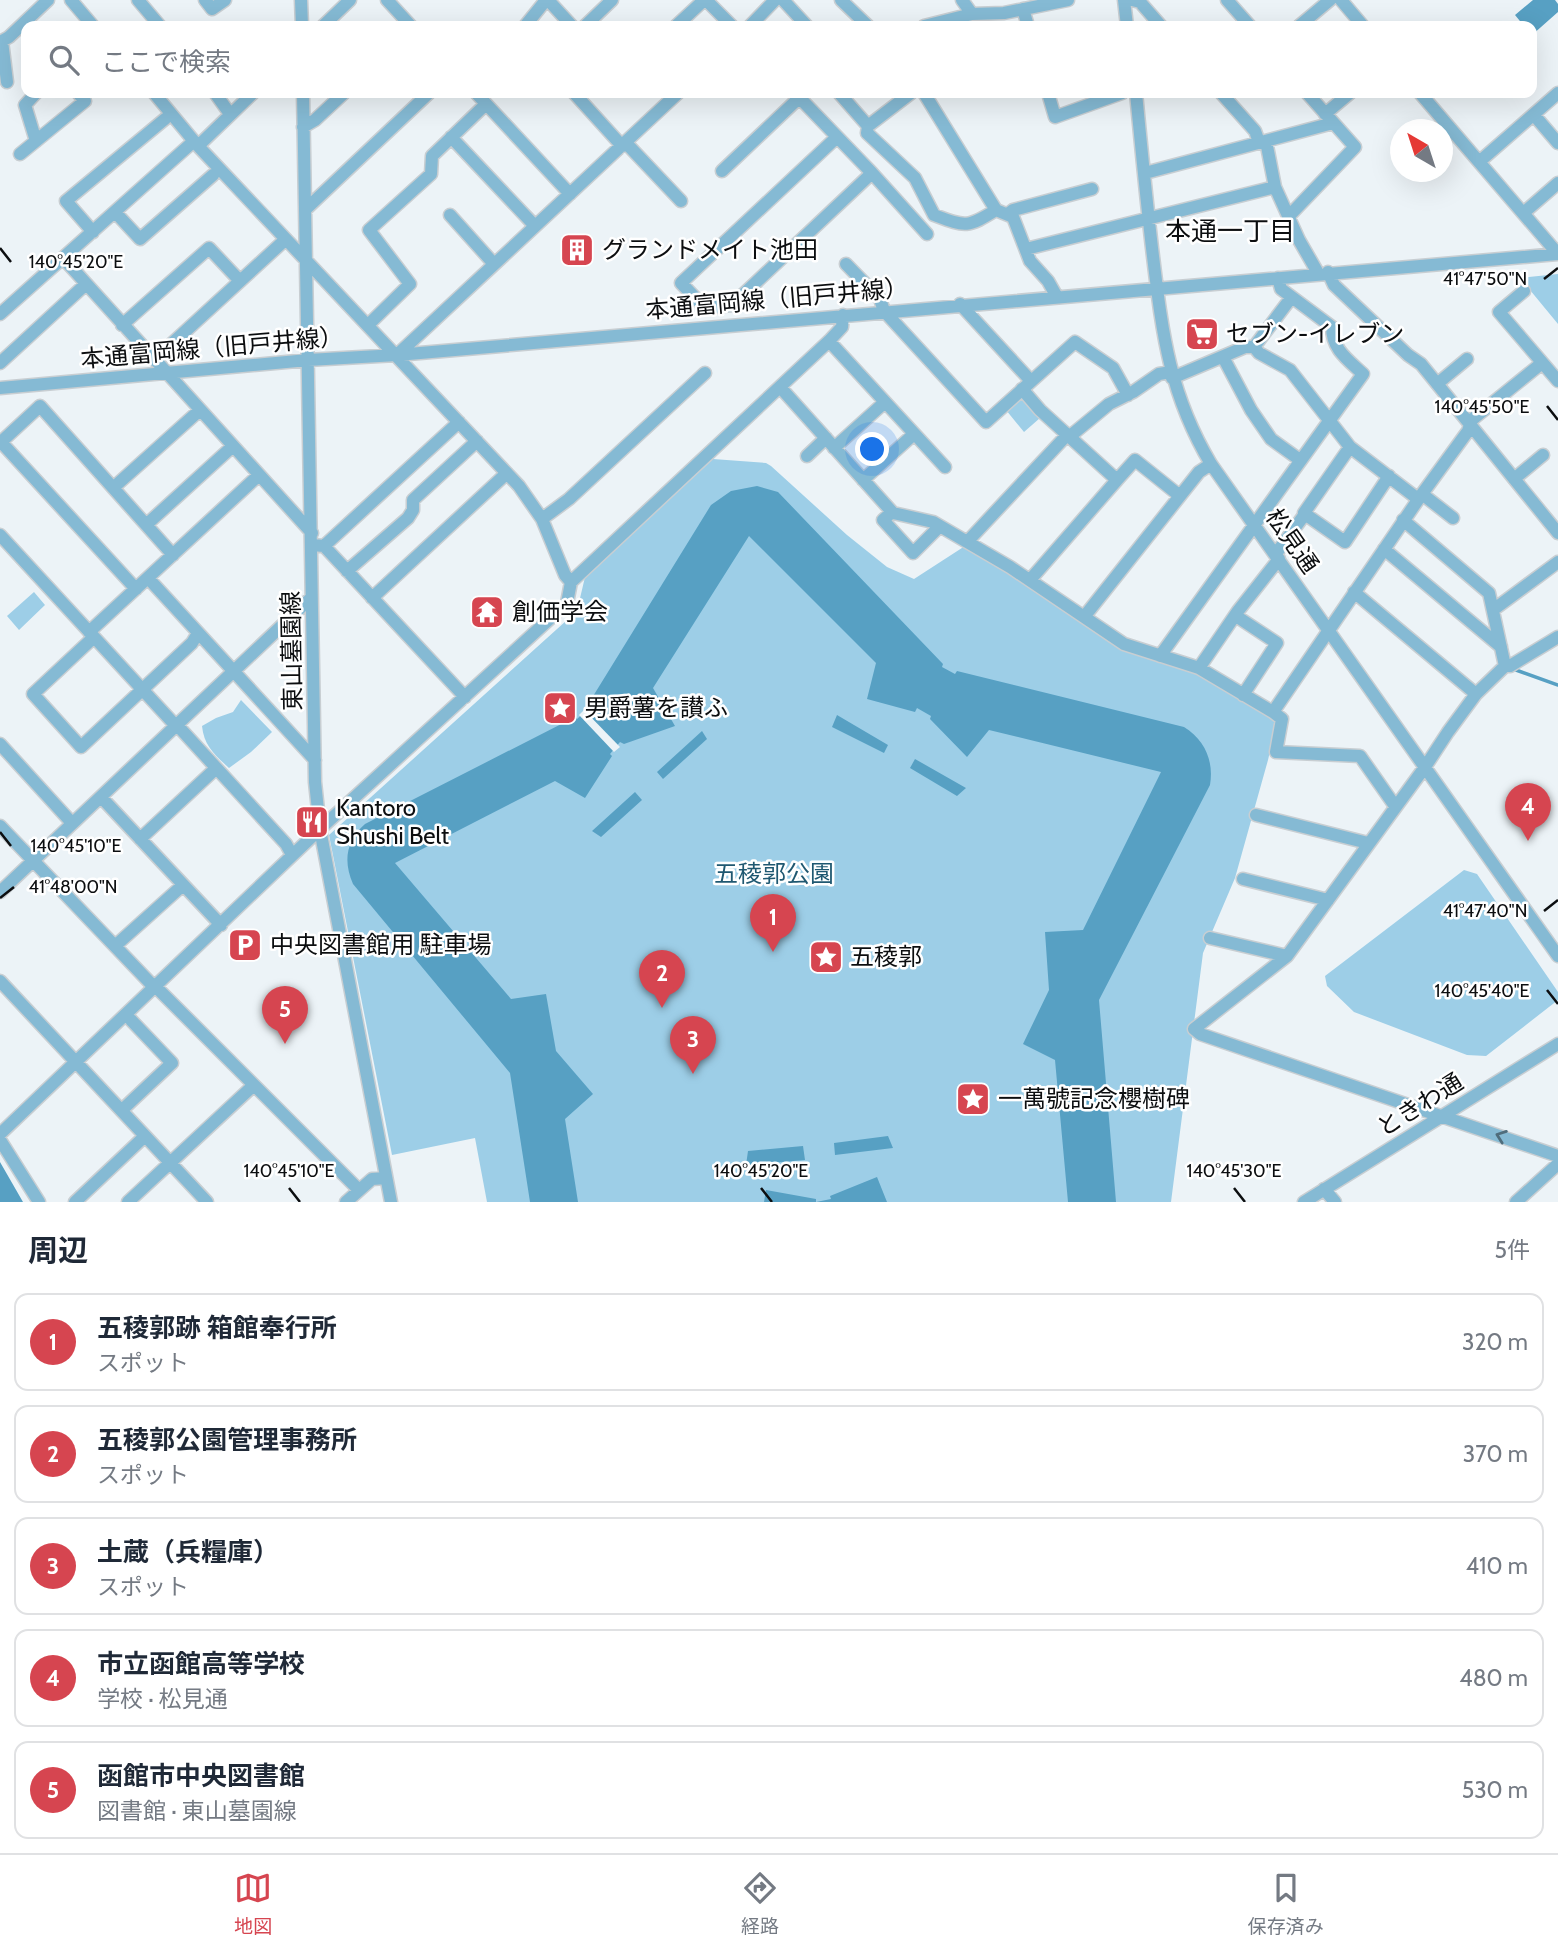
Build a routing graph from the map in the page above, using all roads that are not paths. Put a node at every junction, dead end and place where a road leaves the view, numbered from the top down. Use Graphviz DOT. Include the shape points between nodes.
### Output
graph roads {
  1 [pos="48,0"];
  2 [pos="71,0"];
  3 [pos="138,0"];
  4 [pos="205,0"];
  5 [pos="225,0"];
  6 [pos="301,0"];
  7 [pos="350,0"];
  8 [pos="387,0"];
  9 [pos="547,0"];
  10 [pos="612,0"];
  11 [pos="705,0"];
  12 [pos="775,0"];
  13 [pos="783,0"];
  14 [pos="841,0"];
  15 [pos="1068,0"];
  16 [pos="1124,0"];
  17 [pos="1132,0"];
  18 [pos="1227,0"];
  19 [pos="1330,0"];
  20 [pos="1341,0"];
  21 [pos="963,1"];
  22 [pos="1023,9"];
  23 [pos="972,14"];
  24 [pos="24,21"];
  25 [pos="89,21"];
  26 [pos="156,21"];
  27 [pos="302,21"];
  28 [pos="328,21"];
  29 [pos="406,21"];
  30 [pos="529,21"];
  31 [pos="567,21"];
  32 [pos="590,21"];
  33 [pos="682,21"];
  34 [pos="727,21"];
  35 [pos="755,21"];
  36 [pos="802,21"];
  37 [pos="863,21"];
  38 [pos="944,21"];
  39 [pos="1027,21"];
  40 [pos="1126,21"];
  41 [pos="1157,21"];
  42 [pos="1246,21"];
  43 [pos="1305,21"];
  44 [pos="1359,21"];
  45 [pos="21,24"];
  46 [pos="1,41"];
  47 [pos="7,82"];
  48 [pos="1558,93"];
  49 [pos="31,98"];
  50 [pos="82,98"];
  51 [pos="158,98"];
  52 [pos="219,98"];
  53 [pos="248,98"];
  54 [pos="303,98"];
  55 [pos="339,98"];
  56 [pos="424,98"];
  57 [pos="481,98"];
  58 [pos="583,98"];
  59 [pos="668,98"];
  60 [pos="795,98"];
  61 [pos="801,98"];
  62 [pos="843,98"];
  63 [pos="904,98"];
  64 [pos="928,98"];
  65 [pos="1049,98"];
  66 [pos="1108,98"];
  67 [pos="1137,98"];
  68 [pos="1225,98"];
  69 [pos="1311,98"];
  70 [pos="1346,98"];
  71 [pos="1424,98"];
  72 [pos="486,104"];
  73 [pos="230,114"];
  74 [pos="1534,114"];
  75 [pos="165,119"];
  76 [pos="1329,119"];
  77 [pos="868,126"];
  78 [pos="303,127"];
  79 [pos="451,137"];
  80 [pos="837,137"];
  81 [pos="36,141"];
  82 [pos="1262,141"];
  83 [pos="196,143"];
  84 [pos="624,144"];
  85 [pos="1558,144"];
  86 [pos="20,154"];
  87 [pos="1479,162"];
  88 [pos="722,170"];
  89 [pos="872,173"];
  90 [pos="1145,173"];
  91 [pos="213,175"];
  92 [pos="1558,183"];
  93 [pos="1275,187"];
  94 [pos="1091,189"];
  95 [pos="570,194"];
  96 [pos="681,201"];
  97 [pos="306,209"];
  98 [pos="1528,209"];
  99 [pos="115,212"];
  100 [pos="1002,212"];
  101 [pos="450,215"];
  102 [pos="1288,216"];
  103 [pos="1149,218"];
  104 [pos="535,226"];
  105 [pos="93,232"];
  106 [pos="927,234"];
  107 [pos="286,239"];
  108 [pos="1026,249"];
  109 [pos="1558,254"];
  110 [pos="62,258"];
  111 [pos="306,261"];
  112 [pos="494,264"];
  113 [pos="846,264"];
  114 [pos="1323,273"];
  115 [pos="1278,278"];
  116 [pos="240,281"];
  117 [pos="86,284"];
  118 [pos="1157,288"];
  119 [pos="1524,292"];
  120 [pos="1056,297"];
  121 [pos="1291,298"];
  122 [pos="960,304"];
  123 [pos="717,307"];
  124 [pos="884,311"];
  125 [pos="0,314"];
  126 [pos="843,315"];
  127 [pos="122,325"];
  128 [pos="368,325"];
  129 [pos="719,326"];
  130 [pos="830,341"];
  131 [pos="1254,347"];
  132 [pos="397,355"];
  133 [pos="1223,357"];
  134 [pos="1467,359"];
  135 [pos="154,360"];
  136 [pos="308,360"];
  137 [pos="0,363"];
  138 [pos="1542,363"];
  139 [pos="705,373"];
  140 [pos="167,374"];
  141 [pos="1172,375"];
  142 [pos="1558,381"];
  143 [pos="1437,384"];
  144 [pos="1026,385"];
  145 [pos="780,387"];
  146 [pos="0,388"];
  147 [pos="1128,395"];
  148 [pos="885,402"];
  149 [pos="200,410"];
  150 [pos="459,422"];
  151 [pos="1330,422"];
  152 [pos="1469,423"];
  153 [pos="914,434"];
  154 [pos="1068,436"];
  155 [pos="477,441"];
  156 [pos="830,443"];
  157 [pos="233,446"];
  158 [pos="1350,447"];
  159 [pos="1543,455"];
  160 [pos="807,456"];
  161 [pos="1300,460"];
  162 [pos="1212,464"];
  163 [pos="945,467"];
  164 [pos="507,473"];
  165 [pos="259,475"];
  166 [pos="1389,476"];
  167 [pos="1514,479"];
  168 [pos="863,480"];
  169 [pos="1117,481"];
  170 [pos="113,488"];
  171 [pos="1180,496"];
  172 [pos="1420,496"];
  173 [pos="892,512"];
  174 [pos="1305,514"];
  175 [pos="1453,518"];
  176 [pos="542,519"];
  177 [pos="1403,520"];
  178 [pos="1254,524"];
  179 [pos="146,525"];
  180 [pos="940,526"];
  181 [pos="1558,533"];
  182 [pos="0,535"];
  183 [pos="316,541"];
  184 [pos="968,541"];
  185 [pos="1384,549"];
  186 [pos="173,555"];
  187 [pos="1277,557"];
  188 [pos="1558,562"];
  189 [pos="347,570"];
  190 [pos="148,578"];
  191 [pos="1030,580"];
  192 [pos="571,582"];
  193 [pos="136,589"];
  194 [pos="1354,592"];
  195 [pos="311,598"];
  196 [pos="372,598"];
  197 [pos="1493,610"];
  198 [pos="1236,616"];
  199 [pos="1084,617"];
  200 [pos="1329,630"];
  201 [pos="198,633"];
  202 [pos="91,634"];
  203 [pos="1558,637"];
  204 [pos="1501,647"];
  205 [pos="1160,656"];
  206 [pos="1505,666"];
  207 [pos="1199,668"];
  208 [pos="234,671"];
  209 [pos="142,689"];
  210 [pos="1476,694"];
  211 [pos="1243,695"];
  212 [pos="465,697"];
  213 [pos="1273,712"];
  214 [pos="176,726"];
  215 [pos="0,744"];
  216 [pos="315,760"];
  217 [pos="1425,768"];
  218 [pos="211,773"];
  219 [pos="100,797"];
  220 [pos="1395,806"];
  221 [pos="1256,815"];
  222 [pos="72,823"];
  223 [pos="0,826"];
  224 [pos="320,829"];
  225 [pos="140,839"];
  226 [pos="1368,843"];
  227 [pos="292,855"];
  228 [pos="34,860"];
  229 [pos="1242,879"];
  230 [pos="183,885"];
  231 [pos="0,892"];
  232 [pos="1328,900"];
  233 [pos="220,925"];
  234 [pos="1210,938"];
  235 [pos="116,946"];
  236 [pos="1287,956"];
  237 [pos="1558,956"];
  238 [pos="0,981"];
  239 [pos="156,987"];
  240 [pos="131,1020"];
  241 [pos="1558,1044"];
  242 [pos="77,1062"];
  243 [pos="254,1085"];
  244 [pos="122,1110"];
  245 [pos="1443,1116"];
  246 [pos="0,1134"];
  247 [pos="145,1136"];
  248 [pos="0,1140"];
  249 [pos="1558,1156"];
  250 [pos="170,1163"];
  251 [pos="1558,1164"];
  252 [pos="386,1178"];
  253 [pos="1324,1189"];
  254 [pos="359,1190"];
  255 [pos="39,1202"];
  256 [pos="75,1202"];
  257 [pos="128,1202"];
  258 [pos="208,1202"];
  259 [pos="346,1202"];
  260 [pos="391,1202"];
  261 [pos="1304,1202"];
  262 [pos="1335,1202"];
  263 [pos="1516,1202"];
  1 -- 24 [label="street"];
  2 -- 25 [label="street"];
  3 -- 26 [label="street"];
  4 -- 5 [label="street" via="212,9"];
  6 -- 27 [label="street"];
  7 -- 28 [label="street"];
  8 -- 29 [label="street"];
  9 -- 30 [label="street"];
  9 -- 31 [label="street"];
  10 -- 32 [label="street"];
  11 -- 33 [label="street"];
  11 -- 34 [label="street"];
  12 -- 35 [label="street"];
  13 -- 36 [label="street"];
  14 -- 37 [label="street"];
  15 -- 22 [label="street"];
  16 -- 40 [label="street"];
  17 -- 41 [label="street" via="1140,2"];
  18 -- 42 [label="street"];
  19 -- 43 [label="street"];
  20 -- 44 [label="street"];
  21 -- 23 [label="street"];
  22 -- 23 [label="street"];
  22 -- 39 [label="street"];
  23 -- 38 [label="street"];
  45 -- 46 [label="street"];
  46 -- 47 [label="street"];
  48 -- 74 [label="street"];
  49 -- 81 [label="street" via="25,104"];
  50 -- 81 [label="street" via="85,101"];
  51 -- 83 [label="street"];
  52 -- 73 [label="street"];
  53 -- 73 [label="street"];
  54 -- 78 [label="street, 東山墓園線"];
  55 -- 78 [label="street"];
  56 -- 97 [label="street"];
  57 -- 72 [label="street"];
  58 -- 84 [label="street"];
  59 -- 84 [label="street"];
  60 -- 88 [label="street"];
  61 -- 80 [label="street"];
  62 -- 77 [label="street"];
  63 -- 77 [label="street"];
  64 -- 100 [label="street"];
  65 -- 66 [label="street" via="1055,117"];
  67 -- 90 [label="street, 松見通"];
  68 -- 82 [label="street"];
  69 -- 76 [label="street"];
  70 -- 76 [label="street"];
  71 -- 87 [label="street"];
  72 -- 79 [label="street"];
  72 -- 95 [label="street"];
  73 -- 83 [label="street"];
  74 -- 85 [label="street"];
  74 -- 87 [label="street"];
  75 -- 105 [label="street" via="66,201"];
  76 -- 82 [label="street"];
  76 -- 102 [label="street" via="1356,147"];
  77 -- 100 [label="street" via="867,133 915,178 934,215 962,226"];
  78 -- 97 [label="street, 東山墓園線"];
  79 -- 104 [label="street"];
  79 -- 128 [label="street" via="432,156 431,174 369,230 410,284"];
  80 -- 89 [label="street"];
  80 -- 123 [label="street" via="681,283 705,308"];
  81 -- 86 [label="street"];
  82 -- 90 [label="street"];
  82 -- 93 [label="street"];
  83 -- 99 [label="street"];
  83 -- 107 [label="street"];
  84 -- 95 [label="street"];
  84 -- 96 [label="street"];
  87 -- 109 [label="street"];
  89 -- 106 [label="street"];
  89 -- 123 [label="street" via="732,305"];
  90 -- 103 [label="street, 松見通"];
  91 -- 99 [label="street" via="140,239"];
  92 -- 98 [label="street"];
  93 -- 102 [label="street"];
  93 -- 103 [label="street"];
  94 -- 100 [label="street"];
  95 -- 104 [label="street"];
  97 -- 111 [label="street, 東山墓園線"];
  99 -- 105 [label="street"];
  100 -- 108 [label="street" via="1013,217"];
  101 -- 112 [label="street"];
  102 -- 114 [label="street"];
  103 -- 108 [label="street"];
  103 -- 118 [label="street, 松見通"];
  104 -- 112 [label="street"];
  105 -- 110 [label="street"];
  107 -- 111 [label="street"];
  107 -- 116 [label="street"];
  108 -- 120 [label="street"];
  109 -- 114 [label="street, 本通富岡線（旧戸井線）"];
  110 -- 117 [label="street"];
  110 -- 125 [label="street"];
  111 -- 128 [label="street"];
  111 -- 136 [label="street, 東山墓園線"];
  112 -- 132 [label="street"];
  113 -- 124 [label="street" via="880,299"];
  114 -- 115 [label="street, 本通富岡線（旧戸井線）"];
  114 -- 143 [label="street"];
  115 -- 118 [label="street, 本通富岡線（旧戸井線）"];
  115 -- 121 [label="street"];
  116 -- 127 [label="street" via="209,248"];
  116 -- 135 [label="street"];
  117 -- 127 [label="street"];
  117 -- 137 [label="street"];
  118 -- 120 [label="street, 本通富岡線（旧戸井線）"];
  118 -- 141 [label="street, 松見通"];
  119 -- 138 [label="street" via="1499,312"];
  120 -- 122 [label="street, 本通富岡線（旧戸井線）"];
  121 -- 131 [label="street"];
  121 -- 151 [label="street" via="1332,327 1336,348 1363,374"];
  122 -- 124 [label="street, 本通富岡線（旧戸井線）"];
  122 -- 144 [label="street"];
  123 -- 129 [label="street"];
  124 -- 126 [label="street, 本通富岡線（旧戸井線）"];
  124 -- 144 [label="street" via="986,422"];
  126 -- 129 [label="street, 本通富岡線（旧戸井線）"];
  126 -- 130 [label="street" via="842,327"];
  127 -- 135 [label="street"];
  128 -- 132 [label="street"];
  129 -- 132 [label="street, 本通富岡線（旧戸井線）"];
  130 -- 145 [label="street"];
  130 -- 148 [label="street"];
  131 -- 133 [label="street"];
  131 -- 151 [label="street" via="1290,370"];
  132 -- 136 [label="street, 本通富岡線（旧戸井線）"];
  132 -- 150 [label="street"];
  133 -- 141 [label="street"];
  133 -- 161 [label="street" via="1271,439"];
  134 -- 143 [label="street"];
  135 -- 140 [label="street"];
  136 -- 140 [label="street, 本通富岡線（旧戸井線）"];
  136 -- 183 [label="street, 東山墓園線"];
  138 -- 142 [label="street"];
  138 -- 152 [label="street"];
  139 -- 176 [label="street"];
  140 -- 146 [label="street, 本通富岡線（旧戸井線）"];
  140 -- 149 [label="street"];
  141 -- 147 [label="street" via="1159,374"];
  141 -- 162 [label="street, 松見通" via="1194,435"];
  143 -- 152 [label="street"];
  144 -- 147 [label="street" via="1075,342 1113,368"];
  144 -- 154 [label="street"];
  145 -- 156 [label="street"];
  145 -- 192 [label="street"];
  147 -- 154 [label="street"];
  148 -- 153 [label="street"];
  148 -- 156 [label="street"];
  149 -- 157 [label="street"];
  149 -- 170 [label="street"];
  150 -- 155 [label="street"];
  150 -- 183 [label="street"];
  151 -- 158 [label="street"];
  151 -- 161 [label="street"];
  152 -- 167 [label="street"];
  152 -- 172 [label="street" via="1468,431"];
  153 -- 163 [label="street"];
  153 -- 168 [label="street"];
  154 -- 169 [label="street"];
  154 -- 184 [label="street"];
  155 -- 164 [label="street"];
  155 -- 189 [label="street" via="413,500 408,518"];
  156 -- 160 [label="street"];
  156 -- 168 [label="street"];
  157 -- 165 [label="street"];
  157 -- 179 [label="street"];
  158 -- 166 [label="street"];
  158 -- 174 [label="street"];
  159 -- 167 [label="street"];
  161 -- 178 [label="street"];
  162 -- 171 [label="street" via="1199,472"];
  162 -- 178 [label="street, 松見通"];
  164 -- 176 [label="street"];
  164 -- 196 [label="street"];
  165 -- 183 [label="street"];
  165 -- 186 [label="street"];
  166 -- 172 [label="street"];
  166 -- 174 [label="street" via="1345,542"];
  167 -- 181 [label="street"];
  168 -- 173 [label="street"];
  169 -- 171 [label="street" via="1135,460"];
  169 -- 191 [label="street"];
  170 -- 179 [label="street"];
  170 -- 193 [label="street" via="40,406 1,442"];
  171 -- 199 [label="street"];
  172 -- 175 [label="street"];
  172 -- 177 [label="street"];
  173 -- 180 [label="street"];
  173 -- 180 [label="street" via="884,520 913,553"];
  174 -- 187 [label="street"];
  176 -- 192 [label="street"];
  177 -- 185 [label="street"];
  177 -- 197 [label="street" via="1489,593"];
  178 -- 187 [label="street, 松見通"];
  178 -- 205 [label="street"];
  179 -- 186 [label="street"];
  180 -- 184 [label="street"];
  182 -- 202 [label="street"];
  183 -- 189 [label="street"];
  183 -- 195 [label="street, 東山墓園線"];
  184 -- 191 [label="street"];
  185 -- 194 [label="street"];
  185 -- 204 [label="street"];
  186 -- 190 [label="street"];
  187 -- 198 [label="street"];
  187 -- 200 [label="street, 松見通"];
  188 -- 197 [label="street"];
  189 -- 196 [label="street"];
  190 -- 193 [label="street"];
  190 -- 201 [label="street"];
  191 -- 199 [label="street"];
  192 -- 212 [label="street" via="567,603"];
  193 -- 202 [label="street"];
  194 -- 200 [label="street"];
  194 -- 210 [label="street"];
  195 -- 208 [label="street"];
  195 -- 216 [label="street, 東山墓園線"];
  196 -- 212 [label="street"];
  197 -- 204 [label="street"];
  198 -- 207 [label="street"];
  198 -- 211 [label="street" via="1277,643"];
  199 -- 205 [label="street" via="1124,644"];
  200 -- 213 [label="street"];
  200 -- 217 [label="street, 松見通"];
  201 -- 208 [label="street"];
  201 -- 209 [label="street"];
  202 -- 209 [label="street"];
  202 -- 209 [label="street" via="33,694 81,747"];
  203 -- 206 [label="street"];
  204 -- 206 [label="street"];
  205 -- 207 [label="street"];
  206 -- 210 [label="street"];
  207 -- 211 [label="street"];
  208 -- 214 [label="street"];
  208 -- 216 [label="street"];
  209 -- 214 [label="street"];
  210 -- 217 [label="street"];
  211 -- 213 [label="street"];
  212 -- 224 [label="street"];
  213 -- 220 [label="street" via="1282,719 1276,752 1360,756"];
  214 -- 219 [label="street"];
  214 -- 227 [label="street"];
  215 -- 222 [label="street"];
  216 -- 224 [label="street, 東山墓園線"];
  217 -- 220 [label="street"];
  217 -- 237 [label="street, 松見通"];
  218 -- 225 [label="street"];
  219 -- 222 [label="street"];
  219 -- 225 [label="street"];
  220 -- 226 [label="street"];
  221 -- 226 [label="street"];
  222 -- 228 [label="street"];
  223 -- 228 [label="street"];
  224 -- 227 [label="street"];
  224 -- 252 [label="street, 東山墓園線"];
  225 -- 230 [label="street"];
  226 -- 232 [label="street"];
  227 -- 233 [label="street"];
  228 -- 231 [label="street"];
  228 -- 235 [label="street"];
  229 -- 232 [label="street"];
  230 -- 233 [label="street"];
  230 -- 235 [label="street"];
  232 -- 236 [label="street"];
  233 -- 239 [label="street"];
  234 -- 236 [label="street"];
  235 -- 239 [label="street"];
  236 -- 245 [label="street" via="1194,1029"];
  238 -- 242 [label="street"];
  239 -- 242 [label="street"];
  239 -- 243 [label="street"];
  240 -- 244 [label="street" via="172,1063"];
  241 -- 245 [label="street, ときわ通"];
  242 -- 244 [label="street"];
  242 -- 246 [label="street"];
  243 -- 250 [label="street"];
  243 -- 254 [label="street"];
  244 -- 247 [label="street"];
  249 -- 245 [label="street, one-way"];
  245 -- 253 [label="street, ときわ通"];
  247 -- 250 [label="street"];
  247 -- 256 [label="street"];
  248 -- 255 [label="street"];
  250 -- 257 [label="street"];
  250 -- 258 [label="street"];
  251 -- 263 [label="street"];
  252 -- 254 [label="street" via="372,1180"];
  252 -- 260 [label="street, 東山墓園線"];
  253 -- 261 [label="street, ときわ通"];
  253 -- 262 [label="street"];
  254 -- 259 [label="street"];
}
